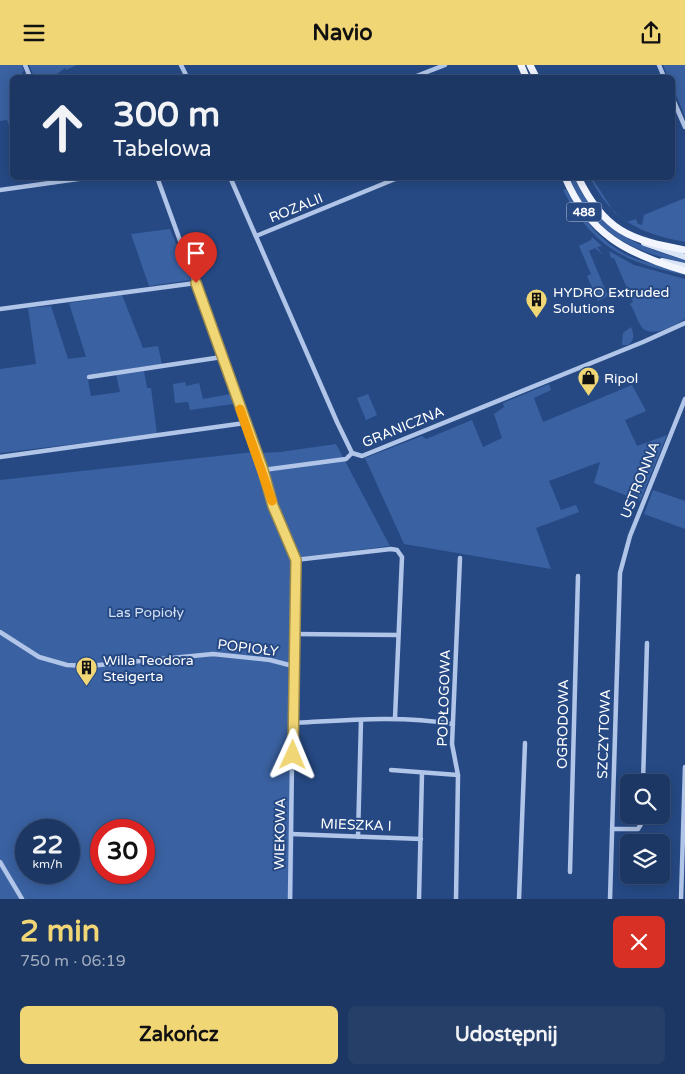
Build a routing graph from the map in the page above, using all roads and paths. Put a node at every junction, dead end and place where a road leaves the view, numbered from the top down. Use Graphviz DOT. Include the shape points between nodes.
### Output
graph roads {
  1 [pos="445,65"];
  2 [pos="419,75"];
  3 [pos="675,104"];
  4 [pos="685,127"];
  5 [pos="58,180"];
  6 [pos="158,180"];
  7 [pos="231,180"];
  8 [pos="393,180"];
  9 [pos="566,180"];
  10 [pos="580,180"];
  11 [pos="0,190"];
  12 [pos="256,236"];
  13 [pos="634,238"];
  14 [pos="685,250"];
  15 [pos="685,257"];
  16 [pos="651,260"];
  17 [pos="685,266"];
  18 [pos="685,271"];
  19 [pos="196,283"];
  20 [pos="0,309"];
  21 [pos="685,323"];
  22 [pos="222,357"];
  23 [pos="89,377"];
  24 [pos="685,399"];
  25 [pos="245,423"];
  26 [pos="352,453"];
  27 [pos="0,457"];
  28 [pos="263,470"];
  29 [pos="460,558"];
  30 [pos="296,560"];
  31 [pos="620,571"];
  32 [pos="578,576"];
  33 [pos="0,632"];
  34 [pos="294,634"];
  35 [pos="398,635"];
  36 [pos="647,643"];
  37 [pos="293,665"];
  38 [pos="395,718"];
  39 [pos="361,720"];
  40 [pos="293,723"];
  41 [pos="453,724"];
  42 [pos="525,743"];
  43 [pos="685,767"];
  44 [pos="391,770"];
  45 [pos="422,773"];
  46 [pos="643,774"];
  47 [pos="458,775"];
  48 [pos="641,824"];
  49 [pos="612,829"];
  50 [pos="291,834"];
  51 [pos="358,837"];
  52 [pos="421,839"];
  53 [pos="0,862"];
  54 [pos="570,872"];
  55 [pos="22,899"];
  56 [pos="290,899"];
  57 [pos="419,899"];
  58 [pos="456,899"];
  59 [pos="519,899"];
  60 [pos="610,899"];
  61 [pos="681,899"];
  1 -- 2 [label="street"];
  3 -- 4 [label="street"];
  5 -- 11 [label="street"];
  6 -- 19 [label="street"];
  7 -- 12 [label="street, GRANICZNA"];
  8 -- 12 [label="street, ROZALII"];
  9 -- 16 [label="main road, 488" via="577,202 597,228 619,245"];
  10 -- 13 [label="main road, 488" via="599,210 618,229"];
  12 -- 26 [label="street, GRANICZNA"];
  13 -- 14 [label="main road, 488"];
  13 -- 15 [label="main road"];
  16 -- 17 [label="main road"];
  16 -- 18 [label="main road, 488"];
  19 -- 20 [label="street"];
  19 -- 22 [label="street"];
  21 -- 26 [label="street, GRANICZNA" via="362,456"];
  22 -- 23 [label="street"];
  22 -- 25 [label="street"];
  24 -- 31 [label="street, USTRONNA" via="630,536"];
  25 -- 27 [label="street"];
  25 -- 28 [label="street"];
  26 -- 28 [label="street" via="346,459"];
  28 -- 30 [label="street" via="273,506"];
  29 -- 41 [label="street, PODŁOGOWA"];
  30 -- 34 [label="street, WIEKOWA"];
  30 -- 35 [label="street" via="397,550 402,557"];
  31 -- 49 [label="street, SZCZYTOWA"];
  32 -- 54 [label="street, OGRODOWA"];
  33 -- 37 [label="street, POPIOŁY" via="39,657 72,665 213,654"];
  34 -- 35 [label="street"];
  34 -- 37 [label="street, WIEKOWA"];
  35 -- 38 [label="street"];
  36 -- 46 [label="street"];
  37 -- 40 [label="street, WIEKOWA"];
  38 -- 39 [label="street"];
  38 -- 41 [label="street"];
  39 -- 40 [label="street"];
  39 -- 51 [label="street"];
  40 -- 50 [label="street, WIEKOWA"];
  41 -- 47 [label="street, PODŁOGOWA" via="453,753"];
  42 -- 59 [label="street"];
  43 -- 61 [label="street"];
  44 -- 45 [label="street"];
  45 -- 47 [label="street"];
  45 -- 52 [label="street"];
  47 -- 58 [label="street, PODŁOGOWA"];
  48 -- 49 [label="street" via="638,829"];
  49 -- 60 [label="street, SZCZYTOWA"];
  50 -- 51 [label="street, MIESZKA I"];
  50 -- 56 [label="street, WIEKOWA"];
  51 -- 52 [label="street, MIESZKA I"];
  52 -- 57 [label="street"];
  53 -- 55 [label="street"];
}
